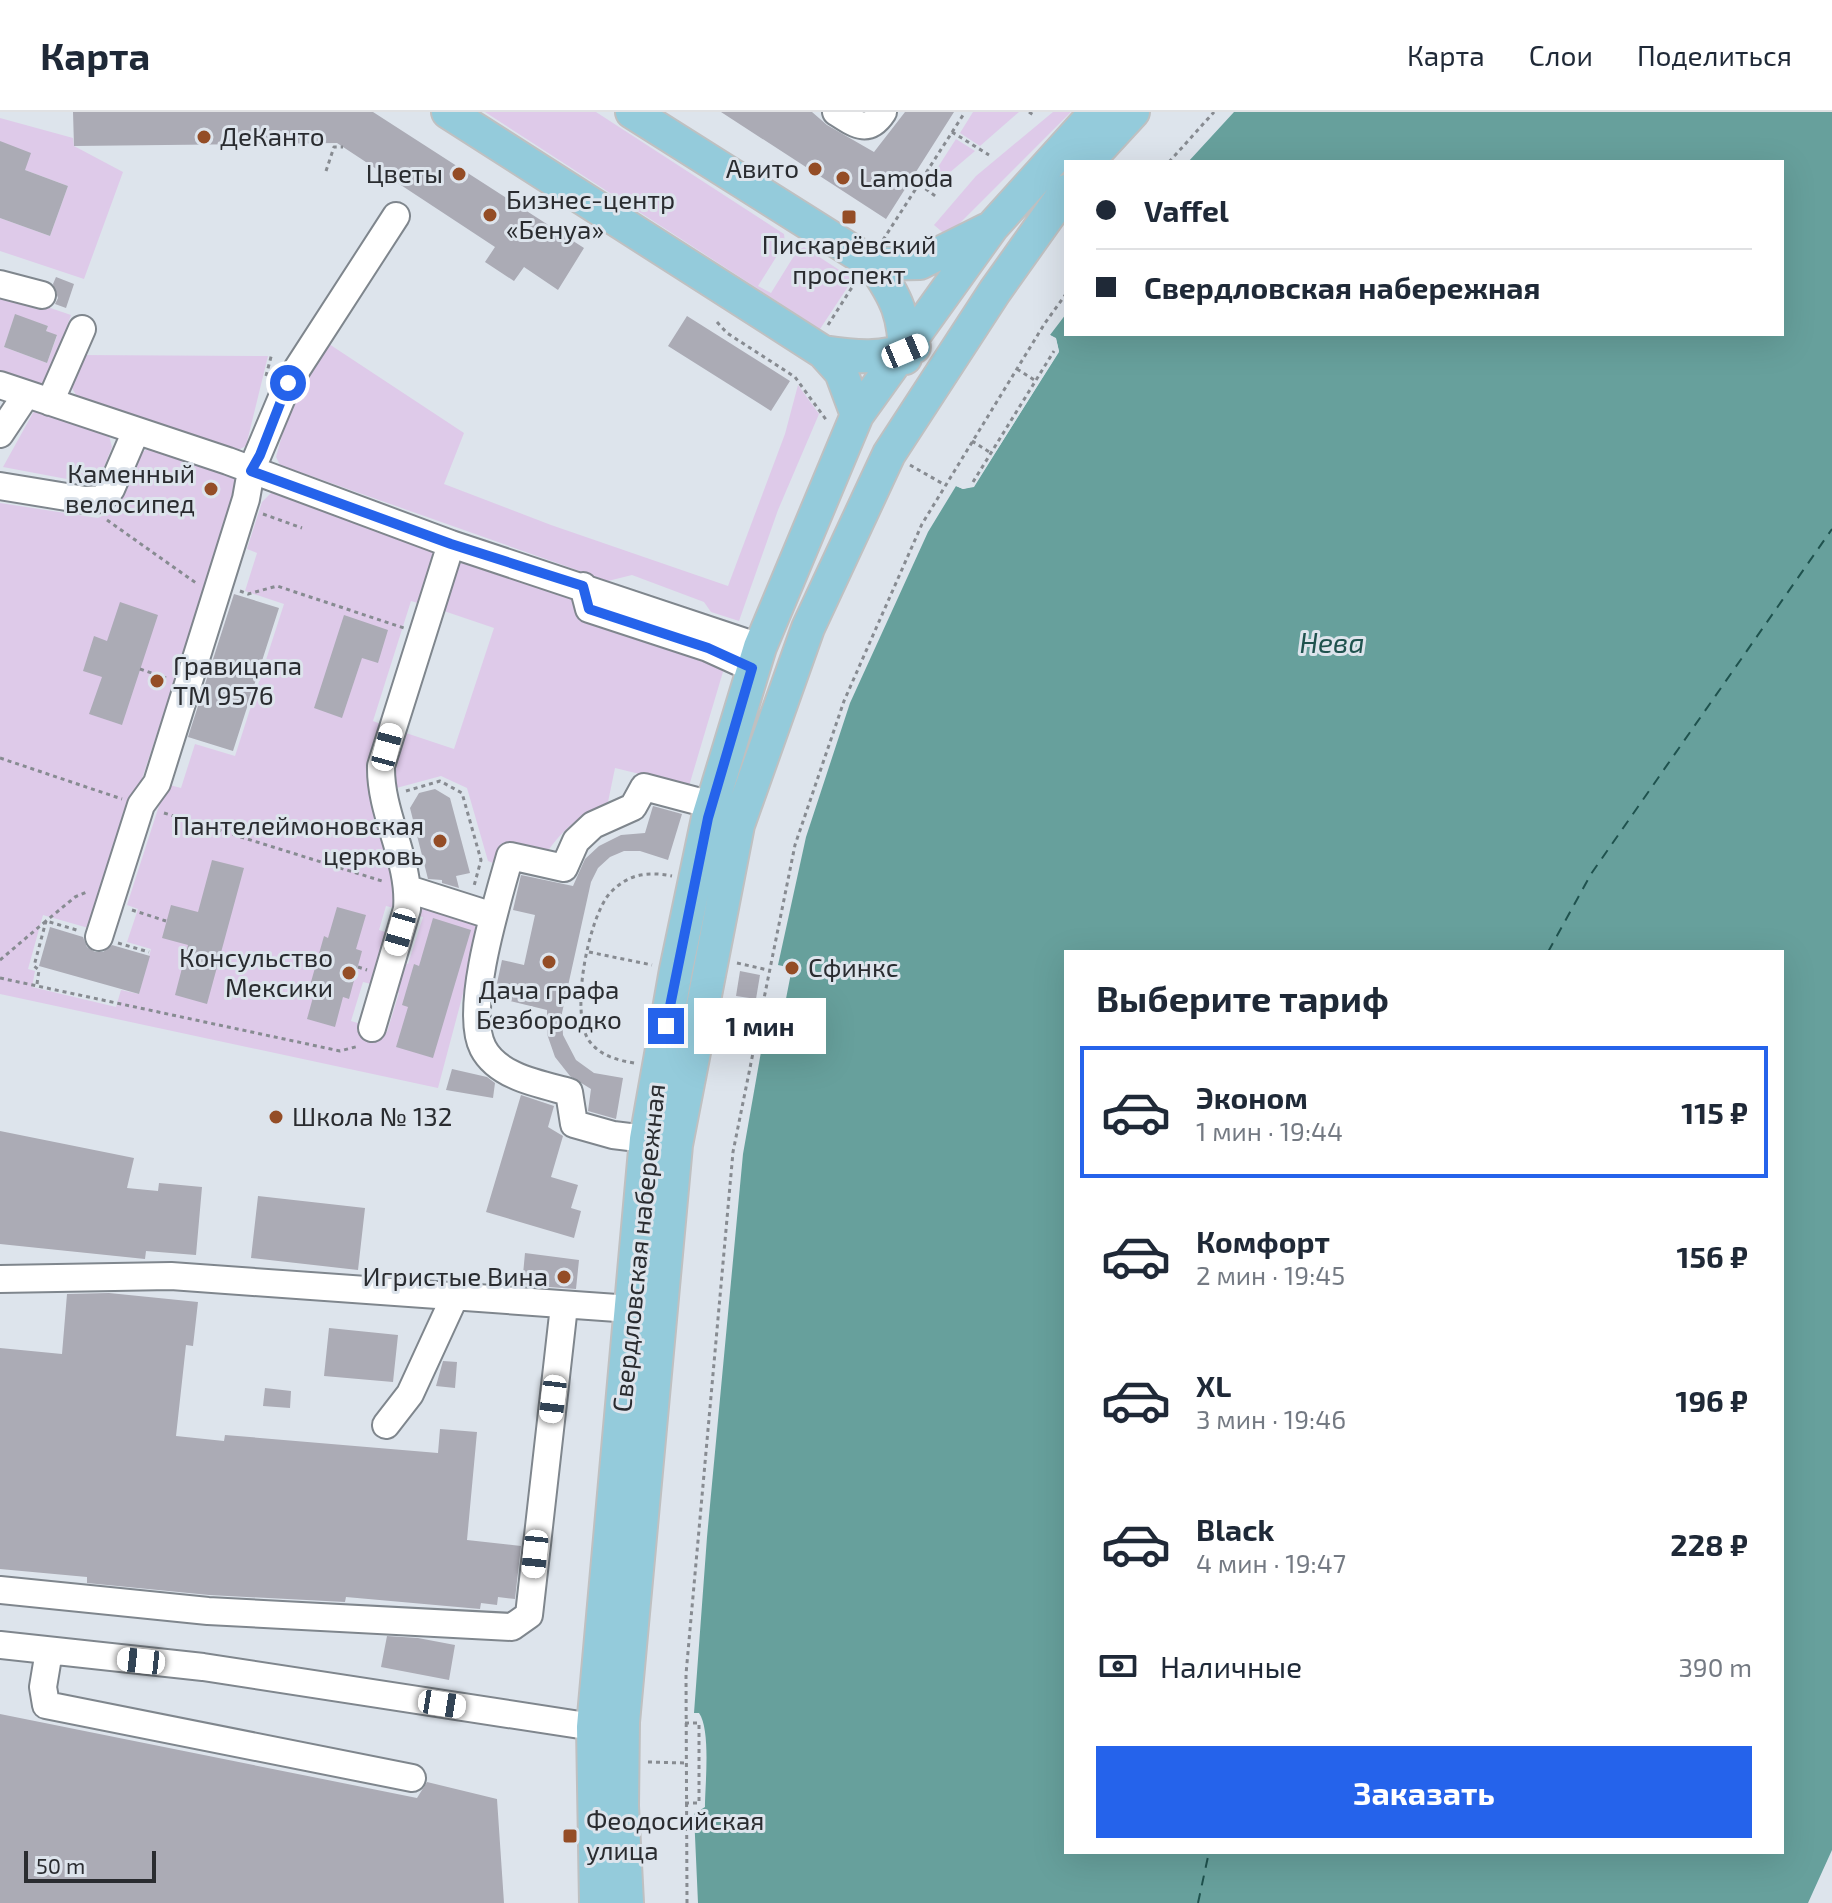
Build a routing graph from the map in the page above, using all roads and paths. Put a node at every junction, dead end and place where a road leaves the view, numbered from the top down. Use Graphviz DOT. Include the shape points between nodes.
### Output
graph roads {
  1 [pos="448,112"];
  2 [pos="836,112"];
  3 [pos="883,112"];
  4 [pos="965,112"];
  5 [pos="1029,112"];
  6 [pos="1096,112"];
  7 [pos="1133,112"];
  8 [pos="1214,112"];
  9 [pos="645,115"];
  10 [pos="1035,116"];
  11 [pos="952,132"];
  12 [pos="328,143"];
  13 [pos="334,147"];
  14 [pos="343,147"];
  15 [pos="989,155"];
  16 [pos="1089,160"];
  17 [pos="1171,160"];
  18 [pos="326,171"];
  19 [pos="919,184"];
  20 [pos="1064,194"];
  21 [pos="938,198"];
  22 [pos="396,216"];
  23 [pos="992,227"];
  24 [pos="871,262"];
  25 [pos="0,284"];
  26 [pos="995,291"];
  27 [pos="42,295"];
  28 [pos="1064,297"];
  29 [pos="717,322"];
  30 [pos="82,329"];
  31 [pos="823,342"];
  32 [pos="905,351"];
  33 [pos="1054,351"];
  34 [pos="1017,369"];
  35 [pos="1036,381"];
  36 [pos="0,385"];
  37 [pos="38,398"];
  38 [pos="842,418"];
  39 [pos="136,431"];
  40 [pos="0,434"];
  41 [pos="972,441"];
  42 [pos="904,453"];
  43 [pos="991,453"];
  44 [pos="251,471"];
  45 [pos="973,482"];
  46 [pos="945,485"];
  47 [pos="0,486"];
  48 [pos="256,511"];
  49 [pos="101,516"];
  50 [pos="302,528"];
  51 [pos="451,544"];
  52 [pos="224,593"];
  53 [pos="423,634"];
  54 [pos="756,658"];
  55 [pos="140,669"];
  56 [pos="187,685"];
  57 [pos="0,758"];
  58 [pos="384,797"];
  59 [pos="141,805"];
  60 [pos="712,805"];
  61 [pos="672,876"];
  62 [pos="408,889"];
  63 [pos="114,891"];
  64 [pos="481,913"];
  65 [pos="46,921"];
  66 [pos="166,921"];
  67 [pos="99,937"];
  68 [pos="149,952"];
  69 [pos="589,952"];
  70 [pos="0,960"];
  71 [pos="733,962"];
  72 [pos="652,965"];
  73 [pos="768,970"];
  74 [pos="0,978"];
  75 [pos="37,984"];
  76 [pos="726,999"];
  77 [pos="762,1005"];
  78 [pos="372,1028"];
  79 [pos="634,1063"];
  80 [pos="646,1139"];
  81 [pos="0,1279"];
  82 [pos="456,1294"];
  83 [pos="564,1306"];
  84 [pos="631,1309"];
  85 [pos="386,1425"];
  86 [pos="0,1590"];
  87 [pos="0,1645"];
  88 [pos="49,1651"];
  89 [pos="685,1723"];
  90 [pos="593,1727"];
  91 [pos="643,1762"];
  92 [pos="685,1763"];
  93 [pos="412,1778"];
  94 [pos="685,1803"];
  95 [pos="596,1903"];
  96 [pos="627,1903"];
  97 [pos="687,1903"];
  1 -- 31 [label="main road"];
  2 -- 3 [label="street" via="868,128"];
  4 -- 11 [label="path"];
  5 -- 10 [label="path"];
  6 -- 23 [label="main road, Свердловская набережная"];
  7 -- 16 [label="main road"];
  8 -- 17 [label="path"];
  9 -- 24 [label="main road"];
  11 -- 15 [label="path"];
  11 -- 19 [label="path"];
  12 -- 13 [label="path"];
  13 -- 14 [label="path"];
  13 -- 18 [label="path"];
  19 -- 21 [label="path"];
  19 -- 24 [label="path"];
  20 -- 26 [label="main road, Свердловская набережная"];
  22 -- 44 [label="street" via="288,383"];
  23 -- 24 [label="main road" via="920,263"];
  23 -- 32 [label="main road, Свердловская набережная"];
  24 -- 31 [label="path"];
  24 -- 32 [label="main road" via="896,297"];
  25 -- 27 [label="street"];
  26 -- 32 [label="main road, Свердловская набережная" via="959,323"];
  26 -- 42 [label="main road, Свердловская набережная"];
  28 -- 34 [label="path"];
  29 -- 38 [label="path"];
  30 -- 37 [label="street"];
  31 -- 32 [label="main road" via="863,359"];
  31 -- 38 [label="main road" via="841,372"];
  32 -- 38 [label="main road, Свердловская набережная"];
  32 -- 42 [label="main road, Свердловская набережная"];
  33 -- 35 [label="path"];
  34 -- 35 [label="path"];
  34 -- 41 [label="path"];
  35 -- 43 [label="path"];
  36 -- 37 [label="street"];
  37 -- 39 [label="street"];
  37 -- 40 [label="street"];
  38 -- 54 [label="main road, Свердловская набережная"];
  39 -- 44 [label="street"];
  39 -- 47 [label="street" via="102,499"];
  41 -- 43 [label="path"];
  41 -- 46 [label="path"];
  42 -- 46 [label="path"];
  42 -- 96 [label="main road, Свердловская набережная" via="808,628 738,825 679,1130 623,1722"];
  43 -- 45 [label="path"];
  44 -- 51 [label="street"];
  44 -- 52 [label="street"];
  46 -- 73 [label="path" via="922,524 844,701 795,845"];
  48 -- 50 [label="path"];
  49 -- 52 [label="path"];
  51 -- 53 [label="street"];
  51 -- 54 [label="street" via="583,586"];
  52 -- 53 [label="path" via="248,594 277,586"];
  52 -- 56 [label="street"];
  53 -- 58 [label="street" via="381,766"];
  54 -- 60 [label="main road, Свердловская набережная"];
  55 -- 56 [label="path"];
  56 -- 59 [label="street" via="157,783"];
  57 -- 59 [label="path"];
  58 -- 62 [label="street"];
  58 -- 64 [label="path" via="440,781 462,793 481,860"];
  59 -- 62 [label="path"];
  59 -- 63 [label="street"];
  60 -- 64 [label="street" via="644,787 633,807 593,825 576,841 564,868 510,856"];
  60 -- 80 [label="main road, Свердловская набережная"];
  61 -- 69 [label="path" via="644,872 608,895 596,917"];
  62 -- 64 [label="street"];
  62 -- 78 [label="street" via="407,909"];
  63 -- 65 [label="path" via="75,897"];
  63 -- 66 [label="path"];
  63 -- 67 [label="street"];
  64 -- 80 [label="street" via="477,1028 483,1050 507,1072 569,1092 574,1124"];
  65 -- 67 [label="path"];
  65 -- 70 [label="path"];
  65 -- 75 [label="path" via="34,966 39,970"];
  67 -- 68 [label="path"];
  69 -- 72 [label="path"];
  69 -- 79 [label="path" via="580,1020 589,1041 603,1055"];
  71 -- 73 [label="path"];
  73 -- 77 [label="path"];
  74 -- 75 [label="path"];
  75 -- 78 [label="path" via="340,1051 364,1043"];
  76 -- 77 [label="path"];
  77 -- 89 [label="path" via="733,1152"];
  80 -- 84 [label="main road, Свердловская набережная"];
  81 -- 82 [label="street" via="171,1276"];
  82 -- 83 [label="street"];
  82 -- 85 [label="street" via="410,1394"];
  83 -- 84 [label="street"];
  83 -- 86 [label="street" via="529,1615 512,1627 208,1611"];
  84 -- 90 [label="main road, Свердловская набережная"];
  87 -- 88 [label="street"];
  88 -- 90 [label="street" via="203,1667"];
  88 -- 93 [label="street" via="46,1705"];
  89 -- 92 [label="path"];
  89 -- 94 [label="path" via="699,1723 699,1803"];
  90 -- 95 [label="main road, Свердловская набережная"];
  91 -- 92 [label="path"];
  92 -- 94 [label="path"];
  94 -- 97 [label="path"];
}
